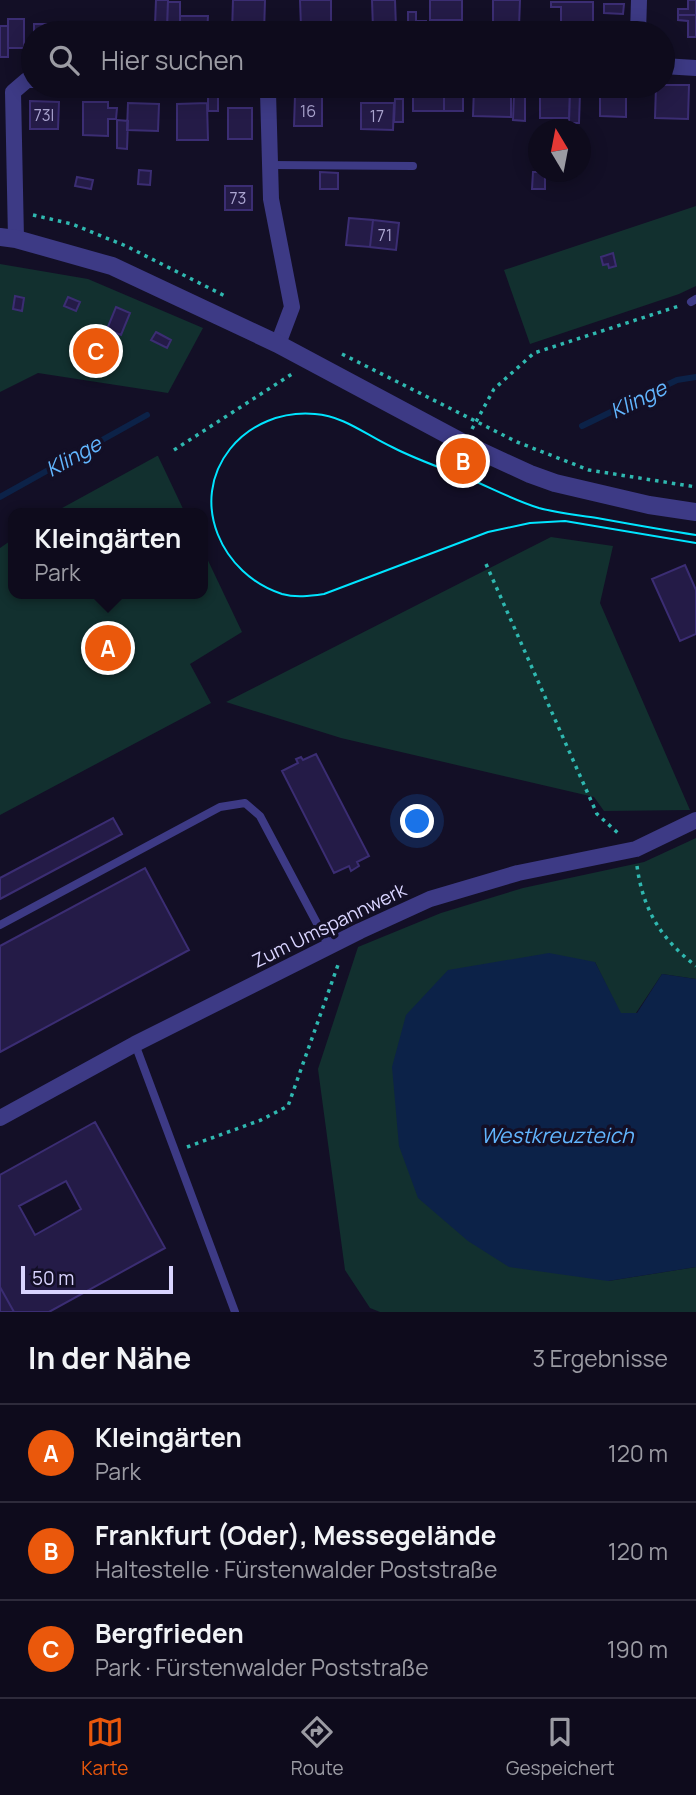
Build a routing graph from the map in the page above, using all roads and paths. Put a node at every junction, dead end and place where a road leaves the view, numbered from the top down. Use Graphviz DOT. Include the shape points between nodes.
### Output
graph roads {
  1 [pos="639,0"];
  2 [pos="638,21"];
  3 [pos="675,67"];
  4 [pos="696,68"];
  5 [pos="21,85"];
  6 [pos="268,98"];
  7 [pos="269,165"];
  8 [pos="413,166"];
  9 [pos="15,212"];
  10 [pos="8,238"];
  11 [pos="693,301"];
  12 [pos="236,302"];
  13 [pos="278,344"];
  14 [pos="332,350"];
  15 [pos="311,362"];
  16 [pos="475,421"];
  17 [pos="467,445"];
  18 [pos="174,450"];
  19 [pos="696,487"];
  20 [pos="696,512"];
  21 [pos="486,564"];
  22 [pos="696,820"];
  23 [pos="636,849"];
  24 [pos="0,925"];
  25 [pos="348,937"];
  26 [pos="329,946"];
  27 [pos="696,966"];
  28 [pos="135,1044"];
  29 [pos="0,1118"];
  30 [pos="175,1151"];
  31 [pos="235,1312"];
  1 -- 2 [label="street"];
  3 -- 4 [label="street"];
  5 -- 9 [label="street" via="13,92"];
  6 -- 7 [label="street"];
  7 -- 8 [label="lane"];
  7 -- 13 [label="street" via="292,307"];
  9 -- 10 [label="street"];
  9 -- 12 [label="path" via="72,223"];
  10 -- 13 [label="street" via="112,266"];
  11 -- 16 [label="path" via="534,353 494,388"];
  13 -- 15 [label="street"];
  14 -- 16 [label="path"];
  15 -- 17 [label="street"];
  15 -- 18 [label="path"];
  16 -- 17 [label="path"];
  16 -- 19 [label="path" via="589,470"];
  17 -- 20 [label="street" via="555,483"];
  21 -- 23 [label="path" via="597,814"];
  22 -- 23 [label="street, Zum Umspannwerk"];
  23 -- 25 [label="street, Zum Umspannwerk" via="518,873 430,899"];
  23 -- 27 [label="path" via="649,912 663,936"];
  24 -- 26 [label="lane" via="220,807 245,803 260,816"];
  25 -- 26 [label="street, Zum Umspannwerk"];
  25 -- 30 [label="path" via="288,1106"];
  26 -- 28 [label="street, Zum Umspannwerk"];
  28 -- 29 [label="street, Zum Umspannwerk"];
  28 -- 30 [label="lane"];
  30 -- 31 [label="lane"];
}
